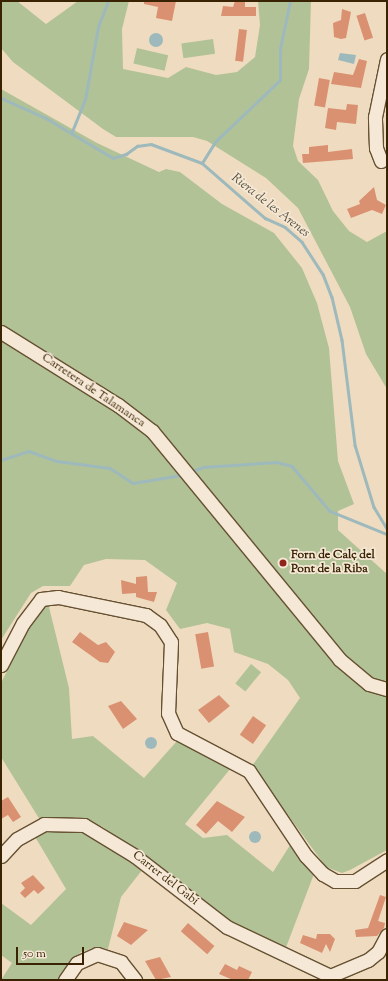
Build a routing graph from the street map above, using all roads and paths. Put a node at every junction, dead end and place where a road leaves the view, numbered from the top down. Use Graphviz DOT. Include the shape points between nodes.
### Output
graph roads {
  1 [pos="387,59"];
  2 [pos="381,161"];
  3 [pos="1,332"];
  4 [pos="1,665"];
  5 [pos="387,689"];
  6 [pos="1,856"];
  7 [pos="387,860"];
  8 [pos="387,935"];
  9 [pos="329,978"];
  10 [pos="65,980"];
  11 [pos="135,980"];
  1 -- 2 [label="street" via="375,117 376,148"];
  3 -- 5 [label="street, Carretera de Talamanca" via="135,417 202,488 338,659 369,684"];
  4 -- 7 [label="street" via="32,609 45,598 58,597 146,615 160,625 171,642 168,713 177,733 249,771 306,856 323,874 335,881 355,881"];
  6 -- 9 [label="street, Carrer del Gabí" via="16,839 44,824 84,825 135,856 227,927"];
  8 -- 9 [label="street" via="378,952 368,960"];
  10 -- 11 [label="street" via="77,963 97,954 122,962"];
}
